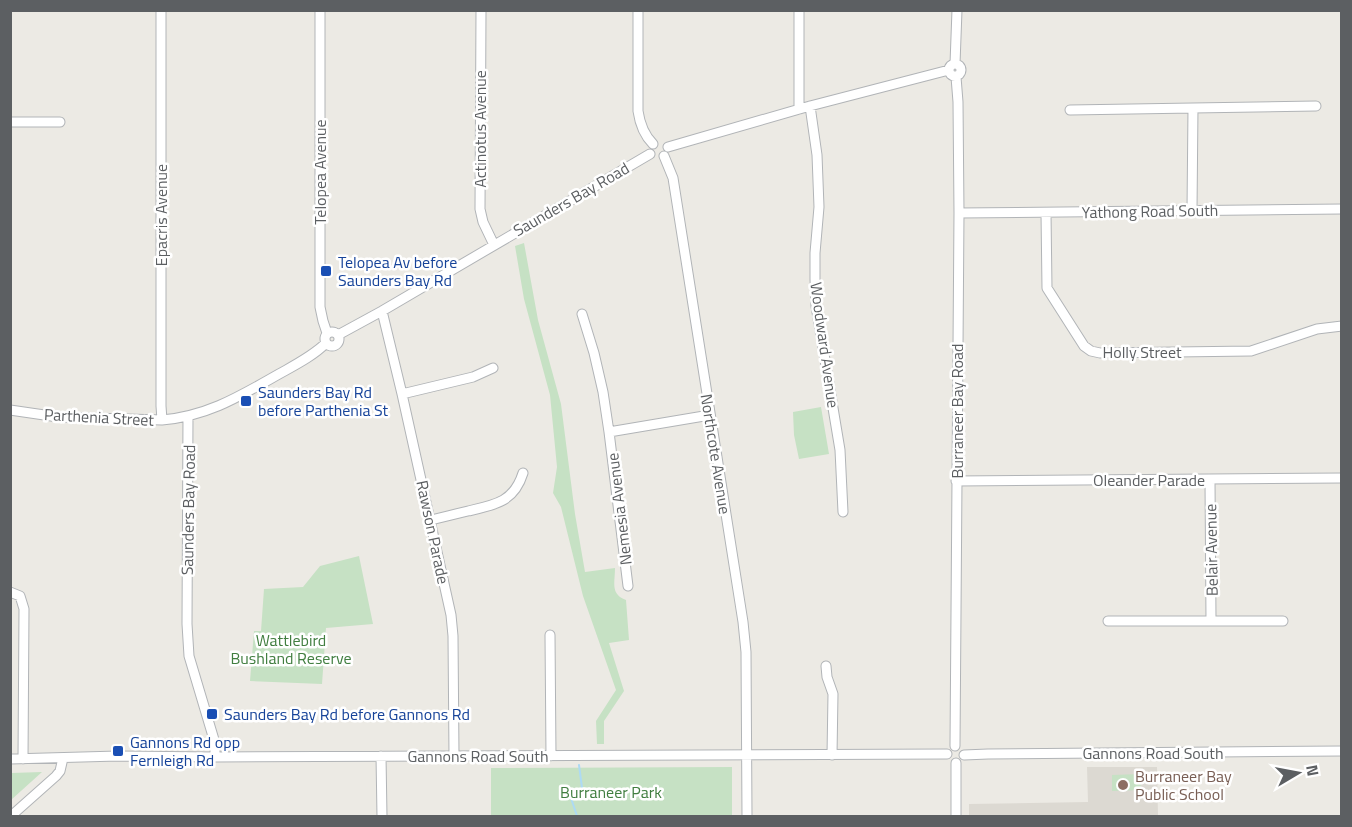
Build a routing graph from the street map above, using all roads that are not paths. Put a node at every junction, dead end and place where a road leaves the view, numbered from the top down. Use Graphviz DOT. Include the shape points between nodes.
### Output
graph roads {
  1 [pos="161,10"];
  2 [pos="320,10"];
  3 [pos="481,10"];
  4 [pos="639,10"];
  5 [pos="799,10"];
  6 [pos="957,10"];
  7 [pos="953,70"];
  8 [pos="810,106"];
  9 [pos="1316,106"];
  10 [pos="1192,108"];
  11 [pos="799,109"];
  12 [pos="1070,110"];
  13 [pos="10,122"];
  14 [pos="60,122"];
  15 [pos="652,149"];
  16 [pos="666,152"];
  17 [pos="1341,209"];
  18 [pos="1192,210"];
  19 [pos="959,213"];
  20 [pos="1046,213"];
  21 [pos="494,244"];
  22 [pos="382,311"];
  23 [pos="582,314"];
  24 [pos="1341,327"];
  25 [pos="326,338"];
  26 [pos="493,368"];
  27 [pos="402,394"];
  28 [pos="10,410"];
  29 [pos="710,415"];
  30 [pos="188,416"];
  31 [pos="162,420"];
  32 [pos="609,432"];
  33 [pos="522,473"];
  34 [pos="1341,478"];
  35 [pos="1210,480"];
  36 [pos="956,481"];
  37 [pos="843,512"];
  38 [pos="431,520"];
  39 [pos="628,586"];
  40 [pos="10,592"];
  41 [pos="1211,620"];
  42 [pos="1108,621"];
  43 [pos="1283,621"];
  44 [pos="550,635"];
  45 [pos="826,666"];
  46 [pos="956,746"];
  47 [pos="1341,751"];
  48 [pos="747,754"];
  49 [pos="946,754"];
  50 [pos="832,755"];
  51 [pos="964,755"];
  52 [pos="381,756"];
  53 [pos="453,756"];
  54 [pos="551,756"];
  55 [pos="215,757"];
  56 [pos="63,758"];
  57 [pos="10,759"];
  58 [pos="23,759"];
  59 [pos="956,763"];
  60 [pos="11,816"];
  61 [pos="382,816"];
  62 [pos="747,816"];
  63 [pos="956,816"];
  1 -- 31 [label="street, Epacris Avenue"];
  2 -- 25 [label="street, Telopea Avenue" via="320,307"];
  3 -- 21 [label="street, Actinotus Avenue" via="480,209"];
  4 -- 15 [label="street" via="638,111"];
  5 -- 11 [label="street"];
  6 -- 7 [label="street, Burraneer Bay Road"];
  7 -- 8 [label="street"];
  7 -- 19 [label="street, Burraneer Bay Road" via="958,102"];
  8 -- 11 [label="street"];
  8 -- 37 [label="street, Woodward Avenue" via="819,207 816,306 840,450"];
  9 -- 10 [label="street"];
  10 -- 12 [label="street"];
  10 -- 18 [label="street"];
  11 -- 16 [label="street"];
  13 -- 14 [label="street"];
  15 -- 16 [label="street" via="658,158"];
  15 -- 21 [label="street, Saunders Bay Road"];
  16 -- 29 [label="street, Northcote Avenue"];
  17 -- 18 [label="street, Yathong Road South"];
  18 -- 20 [label="street, Yathong Road South"];
  19 -- 20 [label="street, Yathong Road South"];
  19 -- 36 [label="street, Burraneer Bay Road"];
  20 -- 24 [label="street, Holly Street" via="1047,288 1091,351 1251,351 1317,328"];
  21 -- 22 [label="street, Saunders Bay Road"];
  22 -- 25 [label="street, Saunders Bay Road" via="338,335 334,346 329,346"];
  22 -- 27 [label="street, Rawson Parade"];
  23 -- 32 [label="street, Nemesia Avenue" via="603,392"];
  25 -- 30 [label="street" via="320,348 247,393"];
  26 -- 27 [label="street" via="473,377"];
  27 -- 38 [label="street, Rawson Parade"];
  28 -- 31 [label="street, Parthenia Street" via="58,417"];
  29 -- 32 [label="street, Nemesia Avenue"];
  29 -- 48 [label="street, Northcote Avenue" via="743,622"];
  30 -- 31 [label="street, Parthenia Street"];
  30 -- 55 [label="street, Saunders Bay Road" via="189,656 215,743"];
  32 -- 39 [label="street, Nemesia Avenue"];
  33 -- 38 [label="street" via="514,492 504,500"];
  34 -- 35 [label="street, Oleander Parade"];
  35 -- 36 [label="street, Oleander Parade"];
  35 -- 41 [label="street, Belair Avenue"];
  36 -- 46 [label="street, Burraneer Bay Road"];
  38 -- 53 [label="street, Rawson Parade" via="453,636"];
  40 -- 58 [label="street" via="20,596 24,609"];
  41 -- 42 [label="street, Belair Avenue"];
  41 -- 43 [label="street, Belair Avenue"];
  44 -- 54 [label="street"];
  45 -- 50 [label="street" via="833,694"];
  46 -- 49 [label="street"];
  46 -- 51 [label="street"];
  47 -- 51 [label="street, Gannons Road South"];
  48 -- 50 [label="street, Gannons Road South"];
  48 -- 54 [label="street, Gannons Road South"];
  48 -- 62 [label="street, Northcote Avenue"];
  49 -- 50 [label="street, Gannons Road South"];
  49 -- 59 [label="street"];
  51 -- 59 [label="street"];
  52 -- 53 [label="street, Gannons Road South"];
  52 -- 55 [label="street, Gannons Road South"];
  52 -- 61 [label="street"];
  53 -- 54 [label="street, Gannons Road South"];
  55 -- 56 [label="street, Gannons Road South"];
  56 -- 58 [label="street, Gannons Road South"];
  56 -- 60 [label="street" via="56,776"];
  57 -- 58 [label="street, Gannons Road South"];
  59 -- 63 [label="street"];
}
